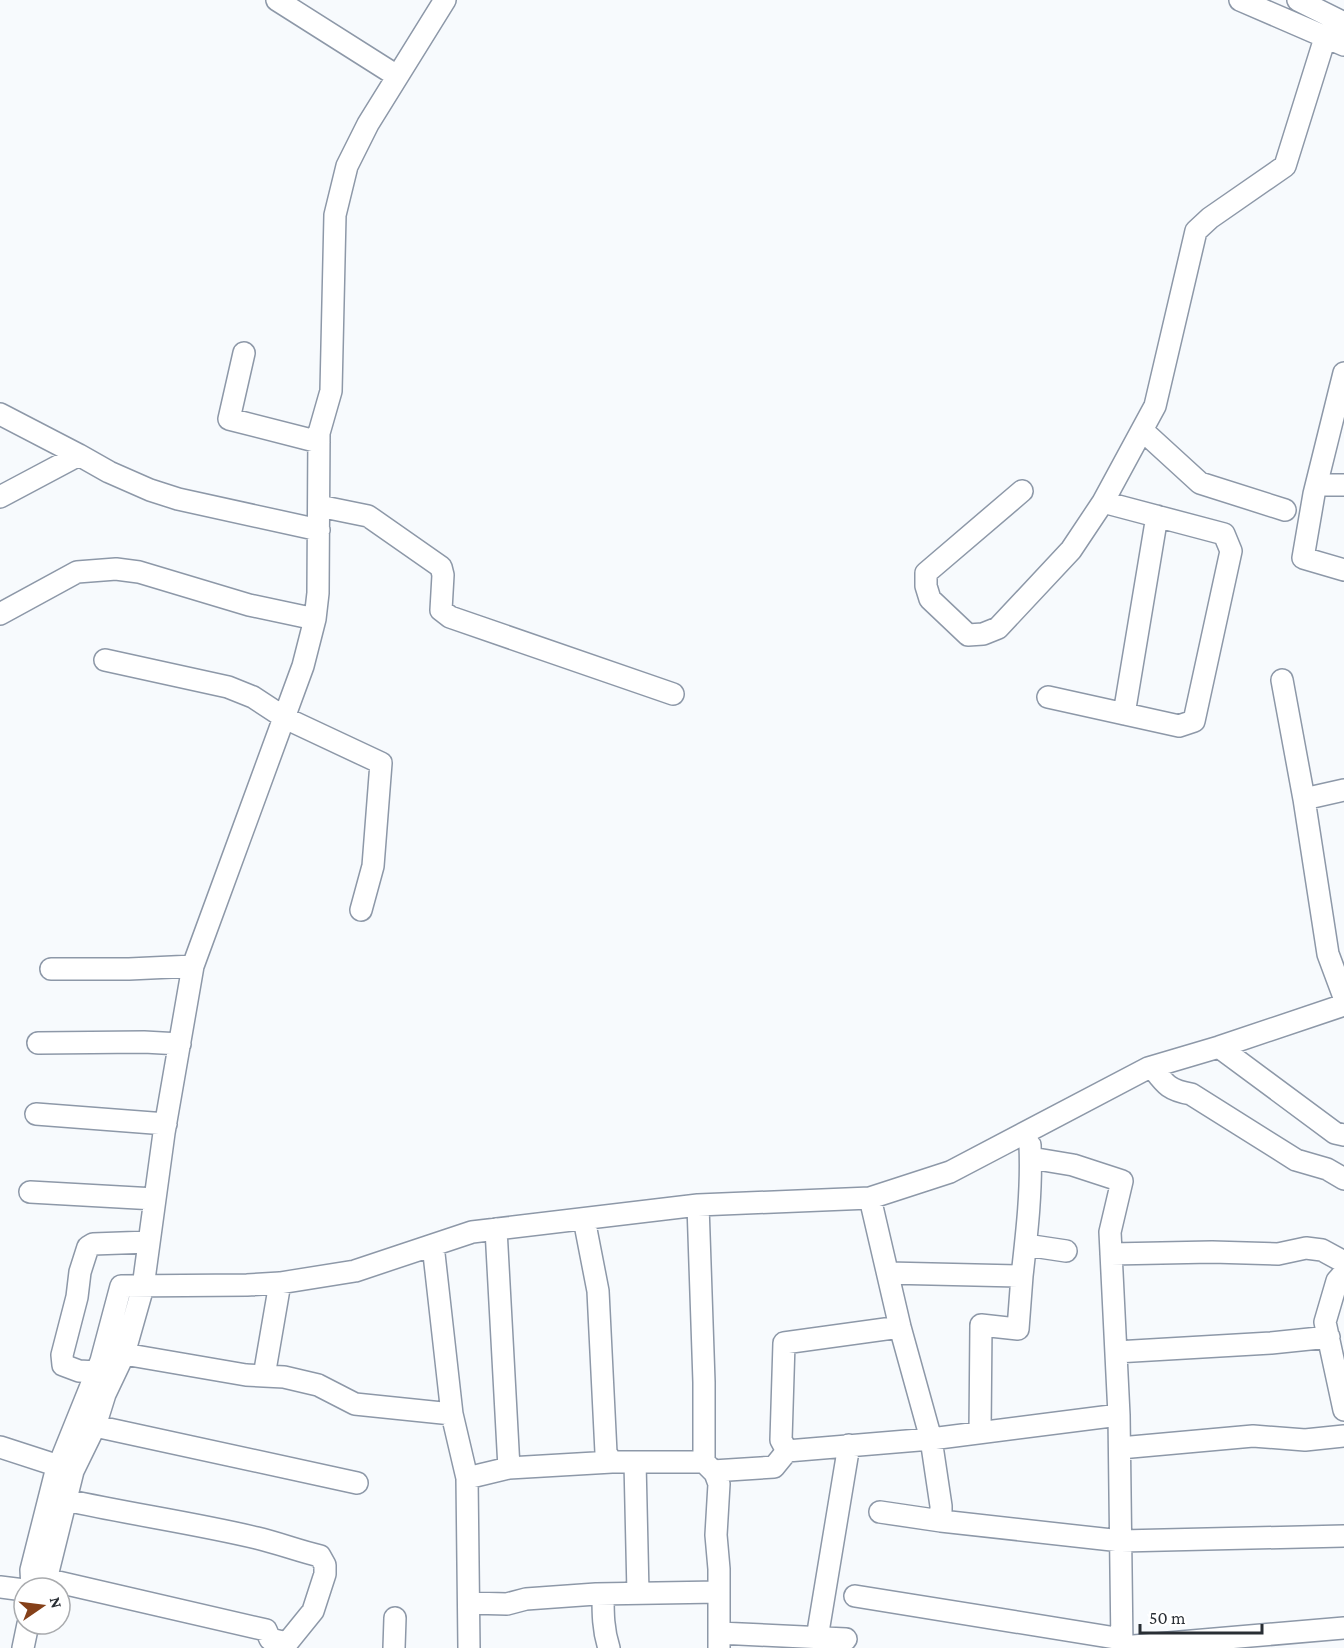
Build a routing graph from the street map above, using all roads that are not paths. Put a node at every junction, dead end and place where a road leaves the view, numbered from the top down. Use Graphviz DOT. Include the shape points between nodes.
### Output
graph roads {
  1 [pos="277,0"];
  2 [pos="1240,0"];
  3 [pos="1298,0"];
  4 [pos="439,2"];
  5 [pos="1344,23"];
  6 [pos="1335,41"];
  7 [pos="398,76"];
  8 [pos="244,353"];
  9 [pos="1344,373"];
  10 [pos="0,414"];
  11 [pos="1142,429"];
  12 [pos="319,442"];
  13 [pos="78,455"];
  14 [pos="1317,484"];
  15 [pos="1344,484"];
  16 [pos="1022,491"];
  17 [pos="0,497"];
  18 [pos="1103,502"];
  19 [pos="319,506"];
  20 [pos="1285,510"];
  21 [pos="1157,516"];
  22 [pos="319,530"];
  23 [pos="1344,570"];
  24 [pos="0,614"];
  25 [pos="315,619"];
  26 [pos="105,660"];
  27 [pos="1282,680"];
  28 [pos="673,694"];
  29 [pos="1048,697"];
  30 [pos="1124,714"];
  31 [pos="285,718"];
  32 [pos="1344,790"];
  33 [pos="1304,799"];
  34 [pos="362,910"];
  35 [pos="193,966"];
  36 [pos="51,969"];
  37 [pos="1344,997"];
  38 [pos="1344,1005"];
  39 [pos="38,1042"];
  40 [pos="180,1044"];
  41 [pos="1219,1047"];
  42 [pos="1152,1067"];
  43 [pos="36,1114"];
  44 [pos="166,1124"];
  45 [pos="1029,1130"];
  46 [pos="1344,1135"];
  47 [pos="1031,1158"];
  48 [pos="1344,1179"];
  49 [pos="30,1192"];
  50 [pos="870,1198"];
  51 [pos="155,1199"];
  52 [pos="698,1205"];
  53 [pos="584,1219"];
  54 [pos="496,1229"];
  55 [pos="149,1242"];
  56 [pos="433,1245"];
  57 [pos="1026,1245"];
  58 [pos="1066,1251"];
  59 [pos="1111,1254"];
  60 [pos="1344,1262"];
  61 [pos="888,1273"];
  62 [pos="1344,1273"];
  63 [pos="1022,1276"];
  64 [pos="280,1283"];
  65 [pos="143,1287"];
  66 [pos="900,1327"];
  67 [pos="1335,1346"];
  68 [pos="1116,1352"];
  69 [pos="124,1354"];
  70 [pos="96,1372"];
  71 [pos="264,1376"];
  72 [pos="1344,1410"];
  73 [pos="452,1414"];
  74 [pos="1119,1415"];
  75 [pos="95,1426"];
  76 [pos="980,1432"];
  77 [pos="1344,1436"];
  78 [pos="931,1439"];
  79 [pos="849,1445"];
  80 [pos="0,1447"];
  81 [pos="1120,1448"];
  82 [pos="787,1451"];
  83 [pos="612,1462"];
  84 [pos="634,1462"];
  85 [pos="708,1467"];
  86 [pos="66,1468"];
  87 [pos="509,1468"];
  88 [pos="467,1478"];
  89 [pos="357,1483"];
  90 [pos="66,1500"];
  91 [pos="880,1512"];
  92 [pos="941,1521"];
  93 [pos="1344,1536"];
  94 [pos="1121,1541"];
  95 [pos="33,1576"];
  96 [pos="38,1576"];
  97 [pos="72,1591"];
  98 [pos="719,1592"];
  99 [pos="638,1593"];
  100 [pos="603,1594"];
  101 [pos="855,1596"];
  102 [pos="469,1603"];
  103 [pos="395,1618"];
  104 [pos="1344,1628"];
  105 [pos="846,1639"];
  106 [pos="719,1641"];
  107 [pos="819,1643"];
  108 [pos="1122,1644"];
  109 [pos="284,1646"];
  110 [pos="394,1648"];
  111 [pos="469,1648"];
  112 [pos="609,1648"];
  1 -- 7 [label="street"];
  2 -- 6 [label="street"];
  3 -- 5 [label="street"];
  4 -- 7 [label="street"];
  6 -- 11 [label="street" via="1285,166 1196,231 1155,406"];
  7 -- 12 [label="street" via="347,166 335,215 331,391"];
  8 -- 12 [label="street" via="229,420"];
  9 -- 14 [label="street"];
  10 -- 13 [label="street"];
  11 -- 18 [label="street"];
  11 -- 20 [label="street" via="1200,483"];
  12 -- 19 [label="street"];
  13 -- 17 [label="street"];
  13 -- 22 [label="street" via="150,490 178,499"];
  14 -- 15 [label="street"];
  14 -- 23 [label="street" via="1303,558"];
  16 -- 18 [label="street" via="926,573 930,599 968,635 998,628 1071,550"];
  18 -- 21 [label="street"];
  19 -- 22 [label="street"];
  19 -- 28 [label="street" via="368,516 441,567 441,610 450,617"];
  21 -- 30 [label="street"];
  21 -- 30 [label="street" via="1224,534 1231,551 1194,722 1179,726"];
  22 -- 25 [label="street"];
  24 -- 25 [label="street" via="77,572 116,569"];
  25 -- 31 [label="street"];
  26 -- 31 [label="street" via="228,687 253,697"];
  27 -- 33 [label="street"];
  29 -- 30 [label="street"];
  31 -- 34 [label="street" via="381,763 373,866"];
  31 -- 35 [label="street"];
  32 -- 33 [label="street"];
  33 -- 37 [label="street" via="1328,954"];
  35 -- 36 [label="street"];
  35 -- 40 [label="street"];
  38 -- 41 [label="street"];
  39 -- 40 [label="street"];
  40 -- 44 [label="street"];
  41 -- 42 [label="street"];
  41 -- 46 [label="street" via="1335,1133"];
  42 -- 45 [label="street"];
  42 -- 48 [label="street" via="1167,1087 1191,1094 1296,1160 1327,1169"];
  43 -- 44 [label="street"];
  44 -- 51 [label="street"];
  45 -- 47 [label="street"];
  45 -- 50 [label="street" via="950,1172"];
  47 -- 57 [label="street"];
  47 -- 59 [label="street" via="1073,1165 1122,1181 1110,1232"];
  49 -- 51 [label="street"];
  50 -- 52 [label="street"];
  50 -- 61 [label="street"];
  51 -- 55 [label="street"];
  52 -- 53 [label="street"];
  52 -- 85 [label="street"];
  53 -- 54 [label="street"];
  53 -- 83 [label="street" via="598,1291 606,1453"];
  54 -- 56 [label="street"];
  54 -- 87 [label="street"];
  55 -- 65 [label="street"];
  55 -- 70 [label="street" via="93,1244 85,1254 62,1355 63,1365"];
  56 -- 64 [label="street" via="355,1271"];
  56 -- 73 [label="street"];
  57 -- 58 [label="street"];
  57 -- 63 [label="street"];
  59 -- 60 [label="street" via="1278,1254 1306,1248 1322,1250"];
  59 -- 68 [label="street"];
  61 -- 63 [label="street"];
  61 -- 66 [label="street"];
  62 -- 67 [label="street" via="1337,1281 1325,1322"];
  63 -- 76 [label="street" via="1018,1329 981,1325"];
  64 -- 65 [label="street"];
  64 -- 71 [label="street"];
  65 -- 69 [label="street"];
  65 -- 70 [label="street" via="121,1286"];
  66 -- 78 [label="street"];
  66 -- 82 [label="street" via="784,1343 781,1440"];
  67 -- 68 [label="street" via="1271,1343"];
  67 -- 72 [label="street"];
  68 -- 74 [label="street"];
  69 -- 71 [label="street"];
  69 -- 75 [label="street"];
  70 -- 86 [label="street"];
  71 -- 73 [label="street" via="318,1385 355,1404"];
  73 -- 88 [label="street"];
  74 -- 76 [label="street"];
  74 -- 81 [label="street"];
  75 -- 86 [label="street"];
  75 -- 89 [label="street"];
  76 -- 78 [label="street"];
  77 -- 81 [label="street" via="1305,1440 1253,1436"];
  78 -- 79 [label="street"];
  78 -- 92 [label="street"];
  79 -- 82 [label="street"];
  79 -- 107 [label="street"];
  80 -- 86 [label="street"];
  81 -- 94 [label="street"];
  82 -- 85 [label="street" via="774,1467"];
  83 -- 84 [label="street"];
  83 -- 87 [label="street"];
  84 -- 85 [label="street"];
  84 -- 99 [label="street"];
  85 -- 98 [label="street" via="720,1484 716,1535"];
  86 -- 90 [label="street"];
  86 -- 95 [label="street" via="31,1570"];
  87 -- 88 [label="street"];
  88 -- 102 [label="street"];
  90 -- 96 [label="street"];
  90 -- 109 [label="street" via="238,1533 320,1556 325,1574 313,1611"];
  91 -- 92 [label="street"];
  92 -- 94 [label="street"];
  93 -- 94 [label="street"];
  94 -- 108 [label="street"];
  97 -- 109 [label="street" via="266,1630 270,1639"];
  98 -- 99 [label="street"];
  98 -- 106 [label="street"];
  99 -- 100 [label="street"];
  100 -- 102 [label="street" via="526,1599 507,1604"];
  100 -- 112 [label="street" via="603,1622"];
  101 -- 108 [label="street"];
  102 -- 111 [label="street"];
  103 -- 110 [label="street"];
  104 -- 108 [label="street"];
  105 -- 107 [label="street"];
  106 -- 107 [label="street"];
}
